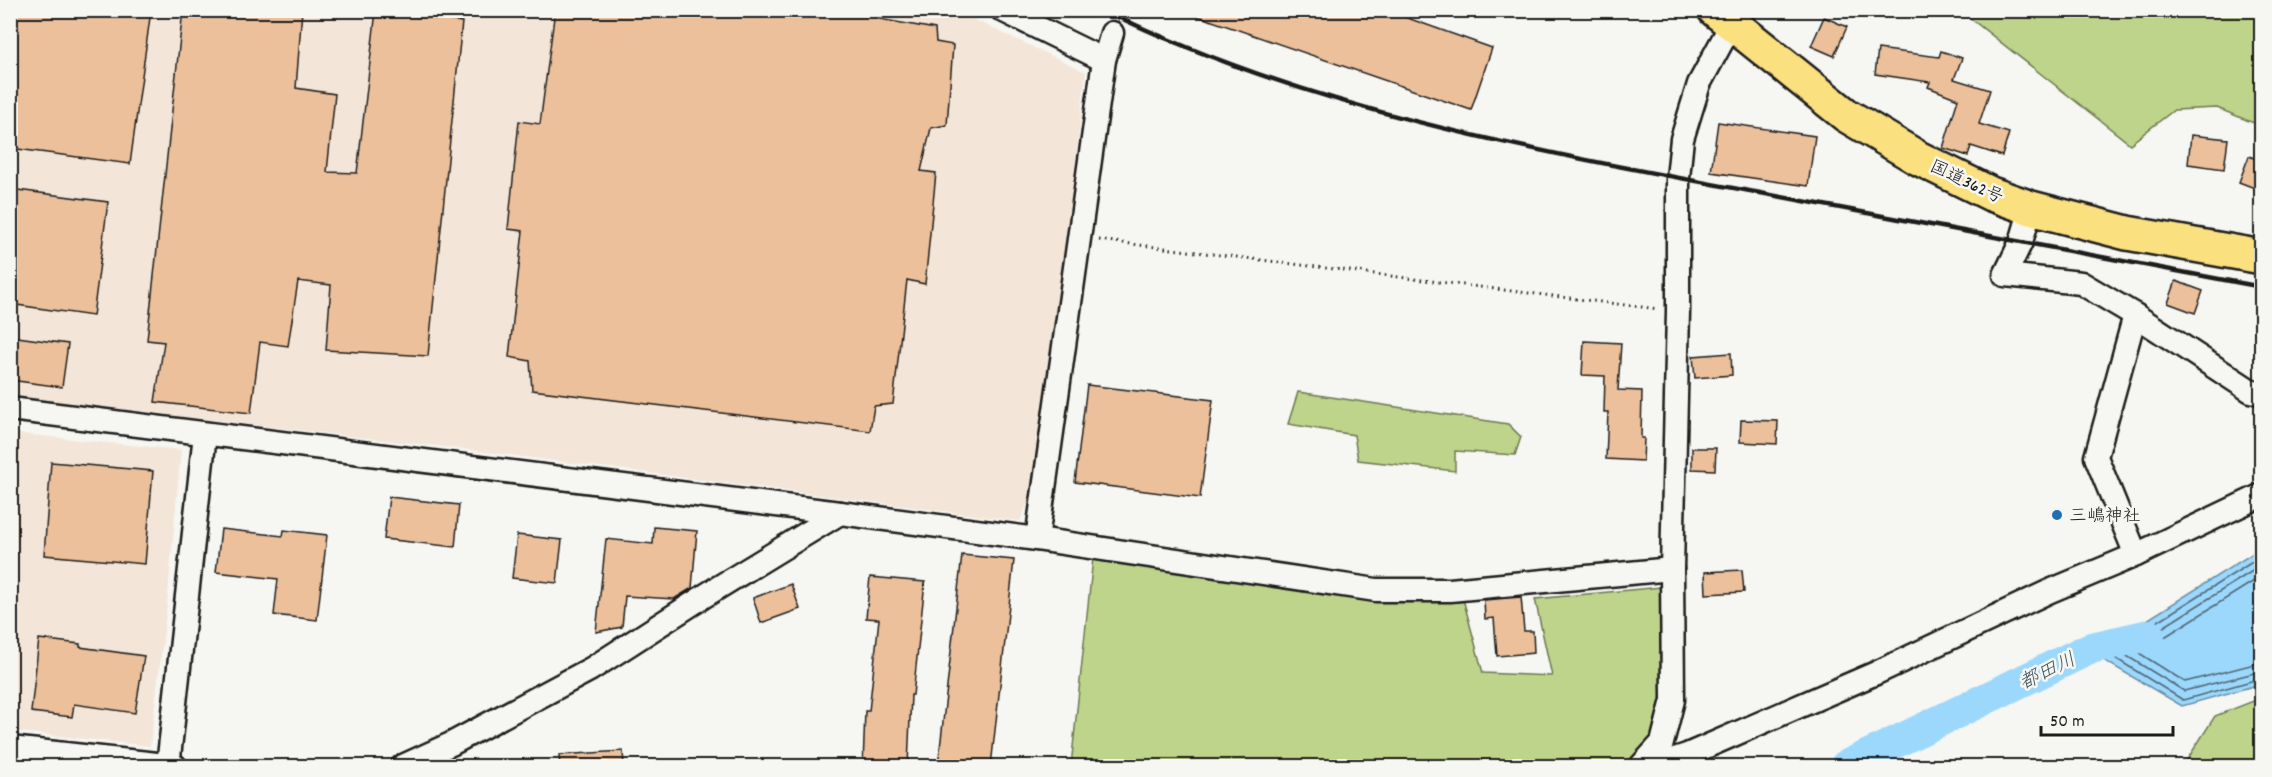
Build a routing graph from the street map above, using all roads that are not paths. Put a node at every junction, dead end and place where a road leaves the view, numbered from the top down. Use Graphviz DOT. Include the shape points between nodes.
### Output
graph roads {
  1 [pos="1002,10"];
  2 [pos="1723,17"];
  3 [pos="1112,33"];
  4 [pos="1104,60"];
  5 [pos="2031,208"];
  6 [pos="2262,257"];
  7 [pos="2135,315"];
  8 [pos="2262,394"];
  9 [pos="10,409"];
  10 [pos="204,434"];
  11 [pos="2262,495"];
  12 [pos="840,513"];
  13 [pos="1037,539"];
  14 [pos="2136,555"];
  15 [pos="1672,569"];
  16 [pos="10,748"];
  17 [pos="170,766"];
  18 [pos="403,766"];
  19 [pos="1641,766"];
  20 [pos="1653,766"];
  1 -- 4 [label="street"];
  2 -- 5 [label="highway, 国道362号" via="1846,115 1918,158 1991,194"];
  2 -- 15 [label="street" via="1682,139 1678,178"];
  3 -- 4 [label="street"];
  4 -- 13 [label="street"];
  5 -- 6 [label="highway, 国道362号" via="2127,233"];
  5 -- 7 [label="street" via="2005,275 2081,283"];
  7 -- 8 [label="street" via="2251,392"];
  7 -- 14 [label="street" via="2096,457"];
  9 -- 10 [label="street"];
  10 -- 12 [label="street"];
  10 -- 17 [label="street"];
  11 -- 14 [label="street"];
  12 -- 13 [label="street"];
  12 -- 18 [label="street" via="591,669"];
  13 -- 15 [label="street" via="1376,590 1450,590"];
  14 -- 20 [label="street" via="2050,591 1876,674"];
  15 -- 19 [label="street" via="1673,700 1662,743"];
  16 -- 17 [label="street"];
}
